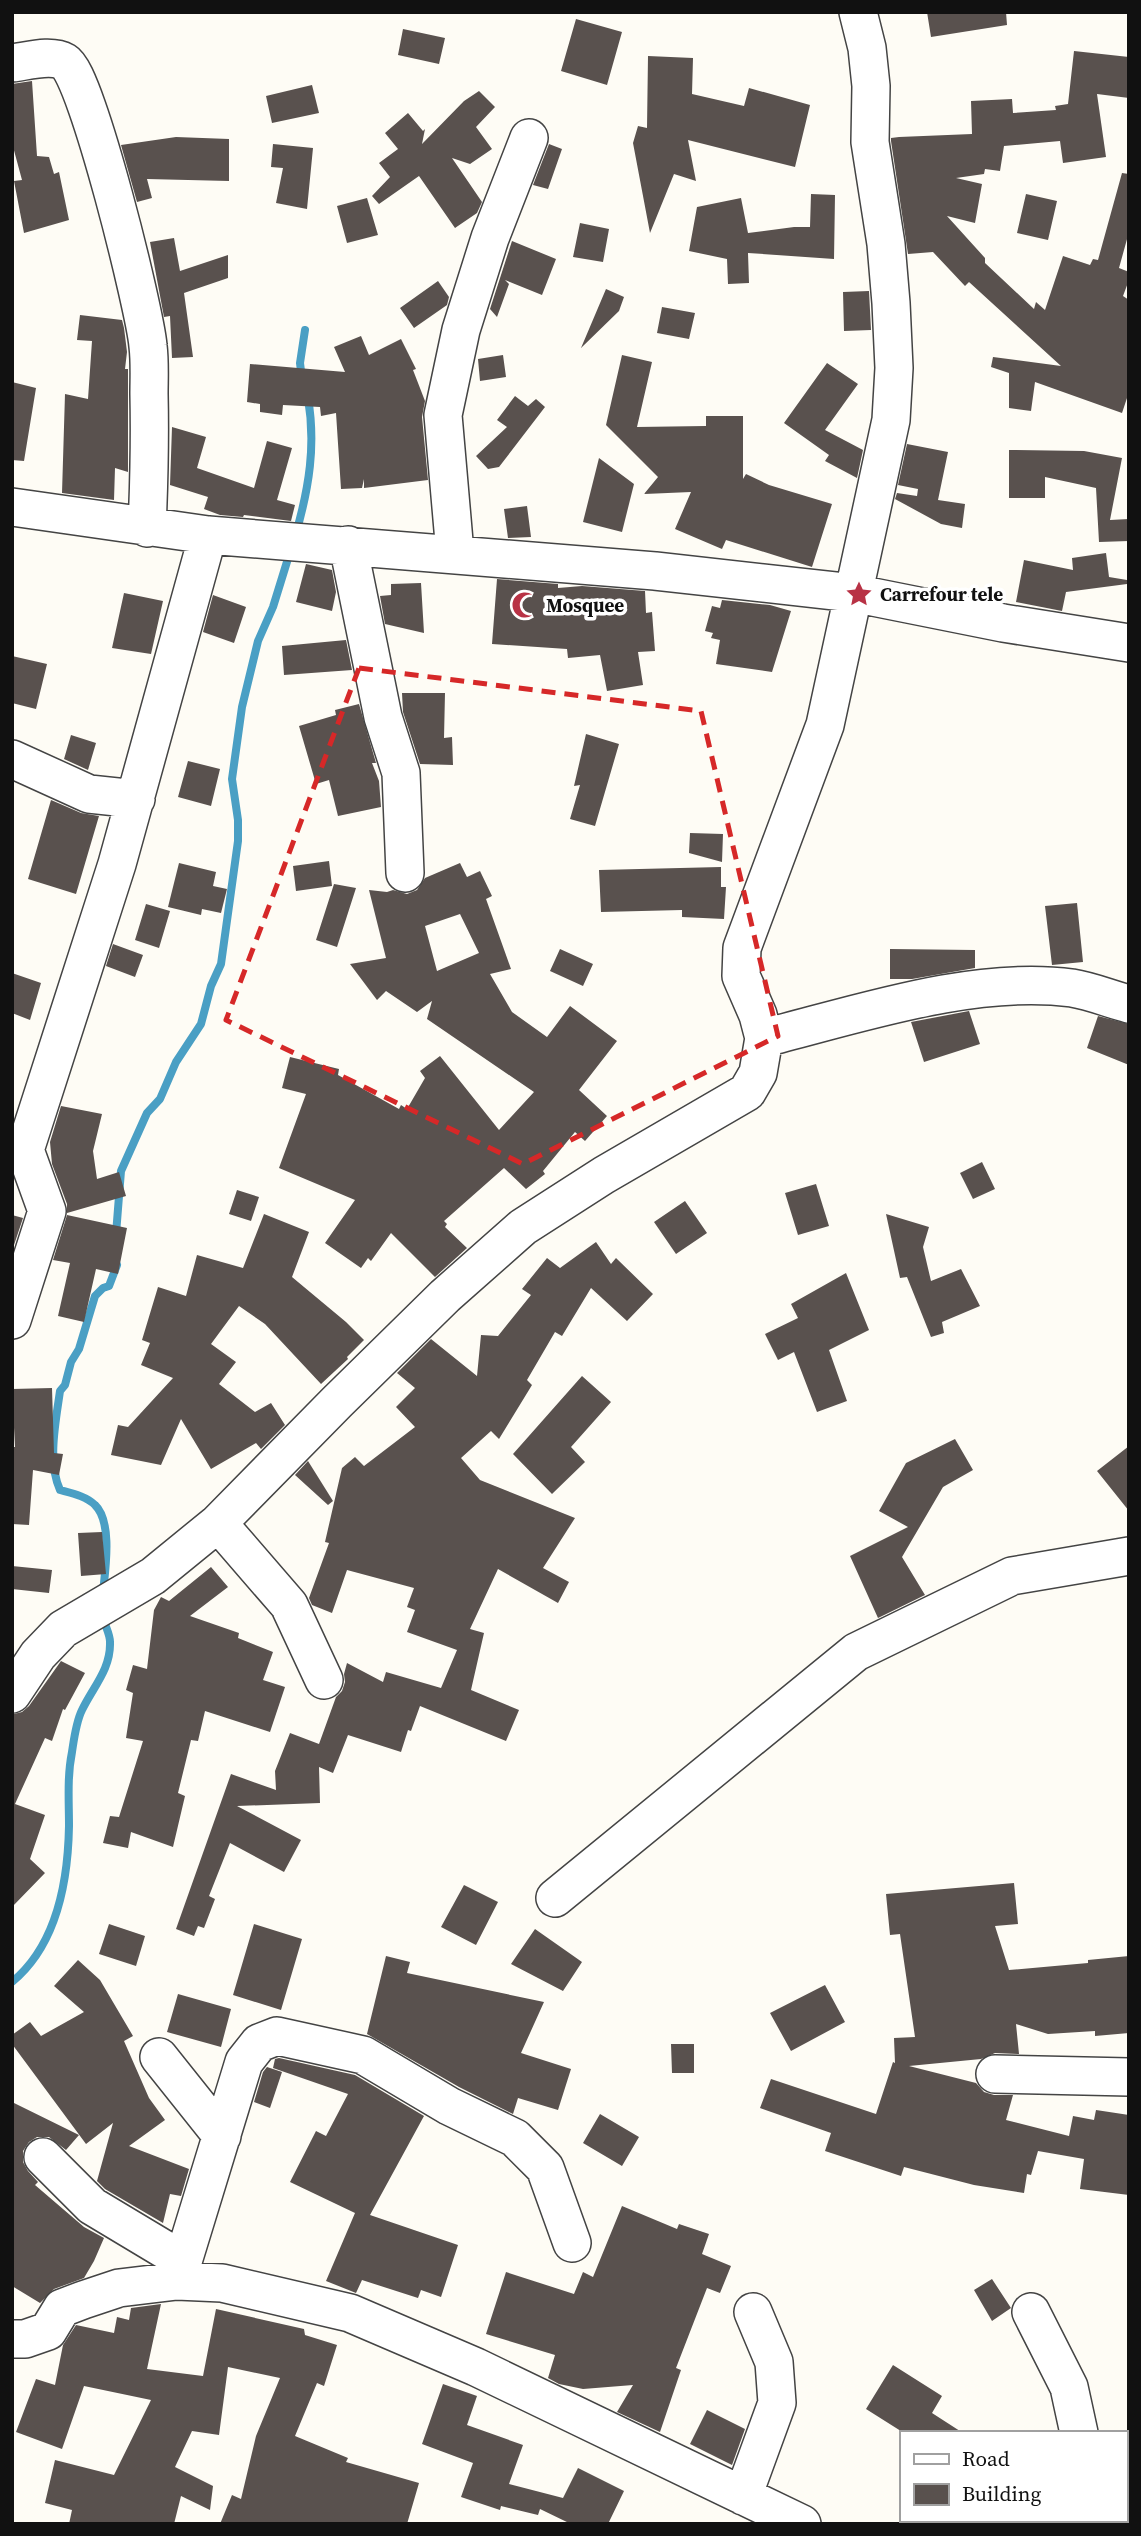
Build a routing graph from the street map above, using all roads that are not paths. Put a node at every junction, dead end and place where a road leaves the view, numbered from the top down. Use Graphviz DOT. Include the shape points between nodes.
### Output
graph roads {
  1 [pos="858,12"];
  2 [pos="12,63"];
  3 [pos="529,138"];
  4 [pos="12,507"];
  5 [pos="147,527"];
  6 [pos="208,535"];
  7 [pos="336,543"];
  8 [pos="455,553"];
  9 [pos="853,593"];
  10 [pos="1129,643"];
  11 [pos="12,759"];
  12 [pos="136,799"];
  13 [pos="405,873"];
  14 [pos="1129,1004"];
  15 [pos="764,1038"];
  16 [pos="12,1320"];
  17 [pos="218,1523"];
  18 [pos="1129,1556"];
  19 [pos="324,1680"];
  20 [pos="12,1694"];
  21 [pos="555,1898"];
  22 [pos="159,2057"];
  23 [pos="995,2074"];
  24 [pos="1129,2077"];
  25 [pos="222,2136"];
  26 [pos="43,2157"];
  27 [pos="572,2243"];
  28 [pos="180,2271"];
  29 [pos="752,2312"];
  30 [pos="1031,2312"];
  31 [pos="12,2339"];
  32 [pos="1079,2431"];
  33 [pos="743,2496"];
  34 [pos="802,2524"];
  1 -- 9 [label="street" via="871,86 870,142 886,244 894,368 891,420"];
  2 -- 5 [label="street" via="55,58 67,63 93,128 133,266 148,346"];
  3 -- 8 [label="street" via="461,330 443,415"];
  4 -- 5 [label="street"];
  5 -- 6 [label="street"];
  6 -- 7 [label="street"];
  6 -- 12 [label="street"];
  7 -- 8 [label="street"];
  7 -- 13 [label="street" via="401,773"];
  8 -- 9 [label="street"];
  9 -- 10 [label="street"];
  9 -- 15 [label="street" via="825,725 742,948 741,976"];
  11 -- 12 [label="street" via="89,794"];
  12 -- 16 [label="street" via="24,1150 47,1211"];
  14 -- 15 [label="street" via="1073,988 1003,985 912,1001"];
  15 -- 17 [label="street" via="758,1073 747,1092 523,1227 445,1296"];
  17 -- 19 [label="street" via="289,1605"];
  17 -- 20 [label="street" via="153,1576 63,1629"];
  18 -- 21 [label="street" via="1012,1576 856,1652"];
  22 -- 25 [label="street"];
  23 -- 24 [label="street"];
  25 -- 27 [label="street" via="243,2062 259,2043 277,2036 363,2055 449,2106 515,2138 545,2168"];
  25 -- 28 [label="street"];
  26 -- 28 [label="street" via="92,2206"];
  28 -- 31 [label="street" via="62,2308 48,2330"];
  28 -- 33 [label="street" via="349,2313 476,2367"];
  29 -- 33 [label="street" via="775,2362 777,2403"];
  30 -- 32 [label="street" via="1069,2387"];
  33 -- 34 [label="street"];
}
